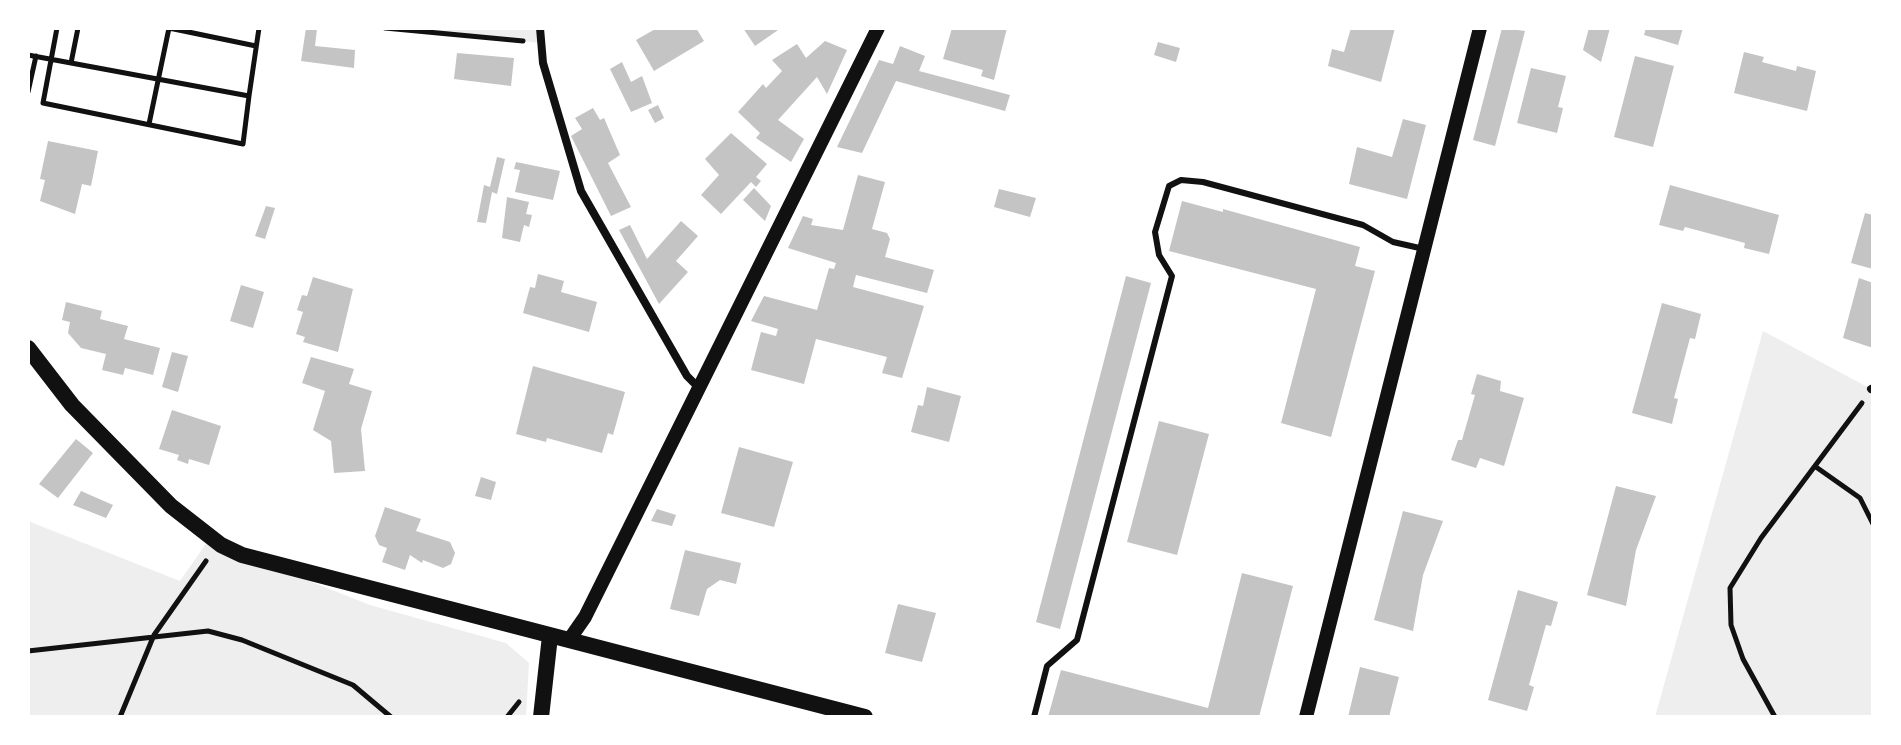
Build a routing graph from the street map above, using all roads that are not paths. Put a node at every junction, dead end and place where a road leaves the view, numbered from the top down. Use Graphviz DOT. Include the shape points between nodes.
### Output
graph roads {
  1 [pos="540,28"];
  2 [pos="878,28"];
  3 [pos="1480,28"];
  4 [pos="1424,249"];
  5 [pos="28,348"];
  6 [pos="699,389"];
  7 [pos="550,636"];
  8 [pos="569,640"];
  9 [pos="541,717"];
  10 [pos="865,717"];
  11 [pos="1034,717"];
  12 [pos="1306,717"];
  1 -- 6 [label="street" via="543,63 581,191"];
  2 -- 6 [label="street"];
  3 -- 4 [label="street"];
  4 -- 11 [label="lane" via="1393,242 1363,225 1203,182 1181,180 1169,186 1155,232 1159,255 1172,276 1077,640 1047,666"];
  4 -- 12 [label="street"];
  5 -- 7 [label="main road" via="117,453 221,545 296,571"];
  6 -- 8 [label="street"];
  7 -- 8 [label="main road"];
  7 -- 9 [label="main road"];
  8 -- 10 [label="main road"];
}
